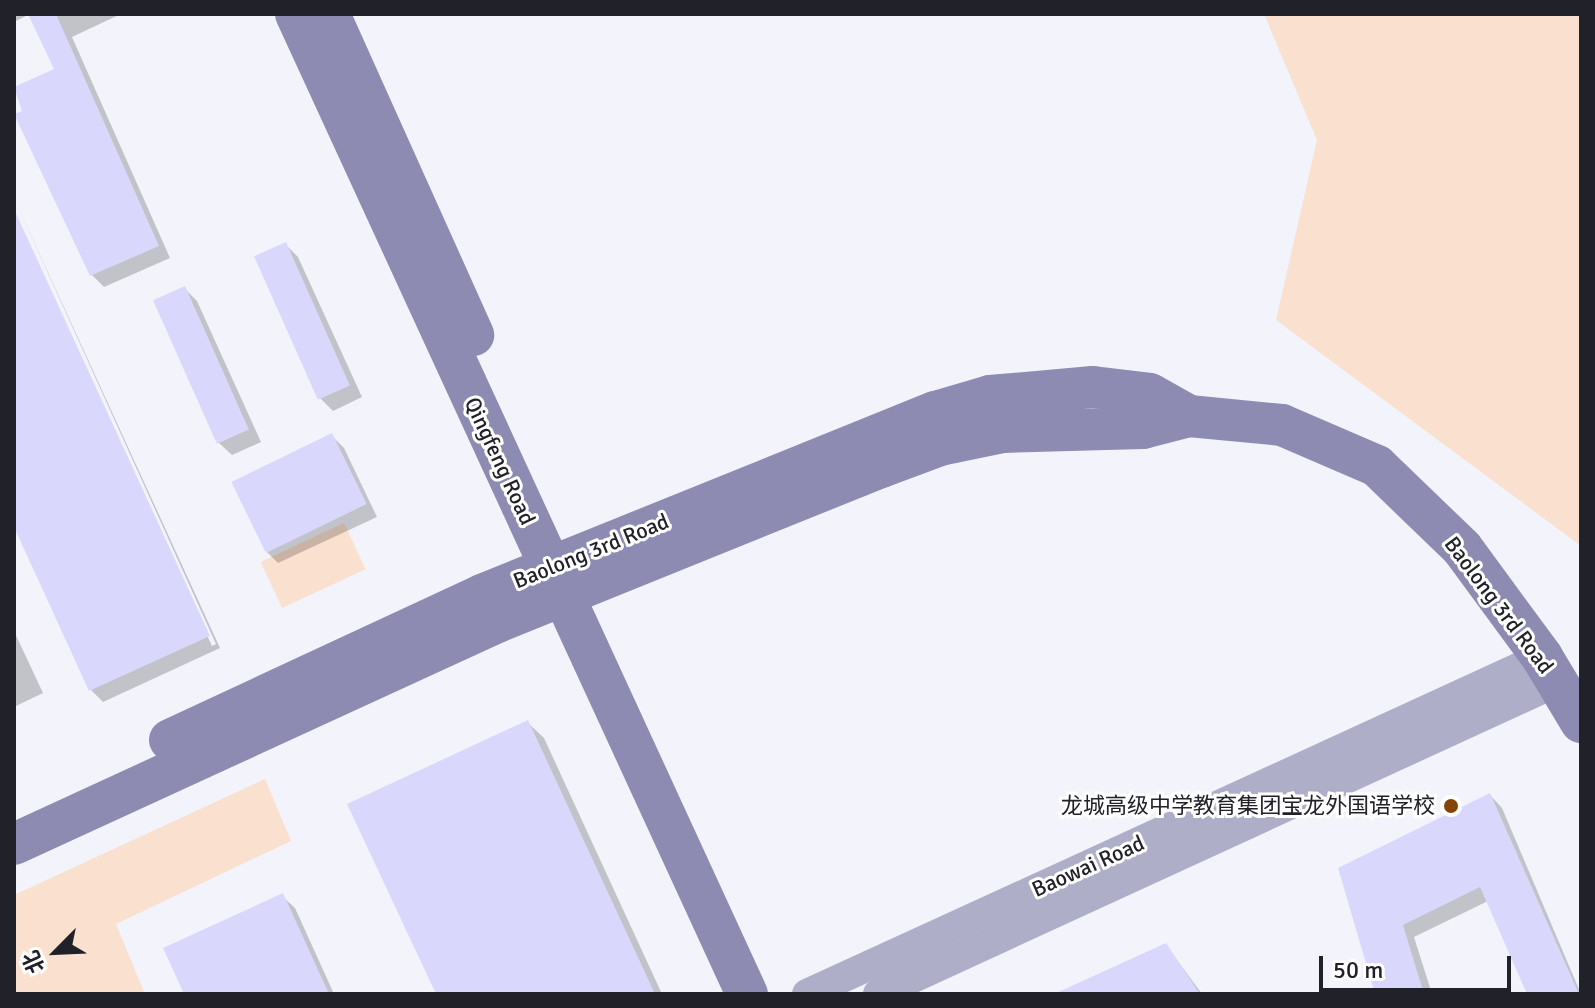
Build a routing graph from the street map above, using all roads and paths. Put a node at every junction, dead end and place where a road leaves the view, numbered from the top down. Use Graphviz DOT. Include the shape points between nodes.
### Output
graph roads {
  1 [pos="296,14"];
  2 [pos="329,14"];
  3 [pos="568,577"];
  4 [pos="1550,670"];
  5 [pos="1581,722"];
  6 [pos="14,812"];
  7 [pos="14,844"];
  8 [pos="747,994"];
  9 [pos="777,994"];
  10 [pos="807,994"];
  11 [pos="878,994"];
  1 -- 3 [label="street, Qingfeng Road"];
  2 -- 3 [label="street, Qingfeng Road"];
  3 -- 4 [label="street, Baolong 3rd Road" via="940,445 1002,432 1143,428 1189,416 1282,425 1377,466 1462,548"];
  3 -- 6 [label="street, Baolong 3rd Road"];
  3 -- 7 [label="street, Baolong 3rd Road"];
  3 -- 8 [label="street, Qingfeng Road"];
  3 -- 9 [label="street, Qingfeng Road"];
  4 -- 5 [label="street, Baolong 3rd Road"];
  4 -- 10 [label="street, Baowai Road"];
  4 -- 11 [label="street, Baowai Road"];
}
